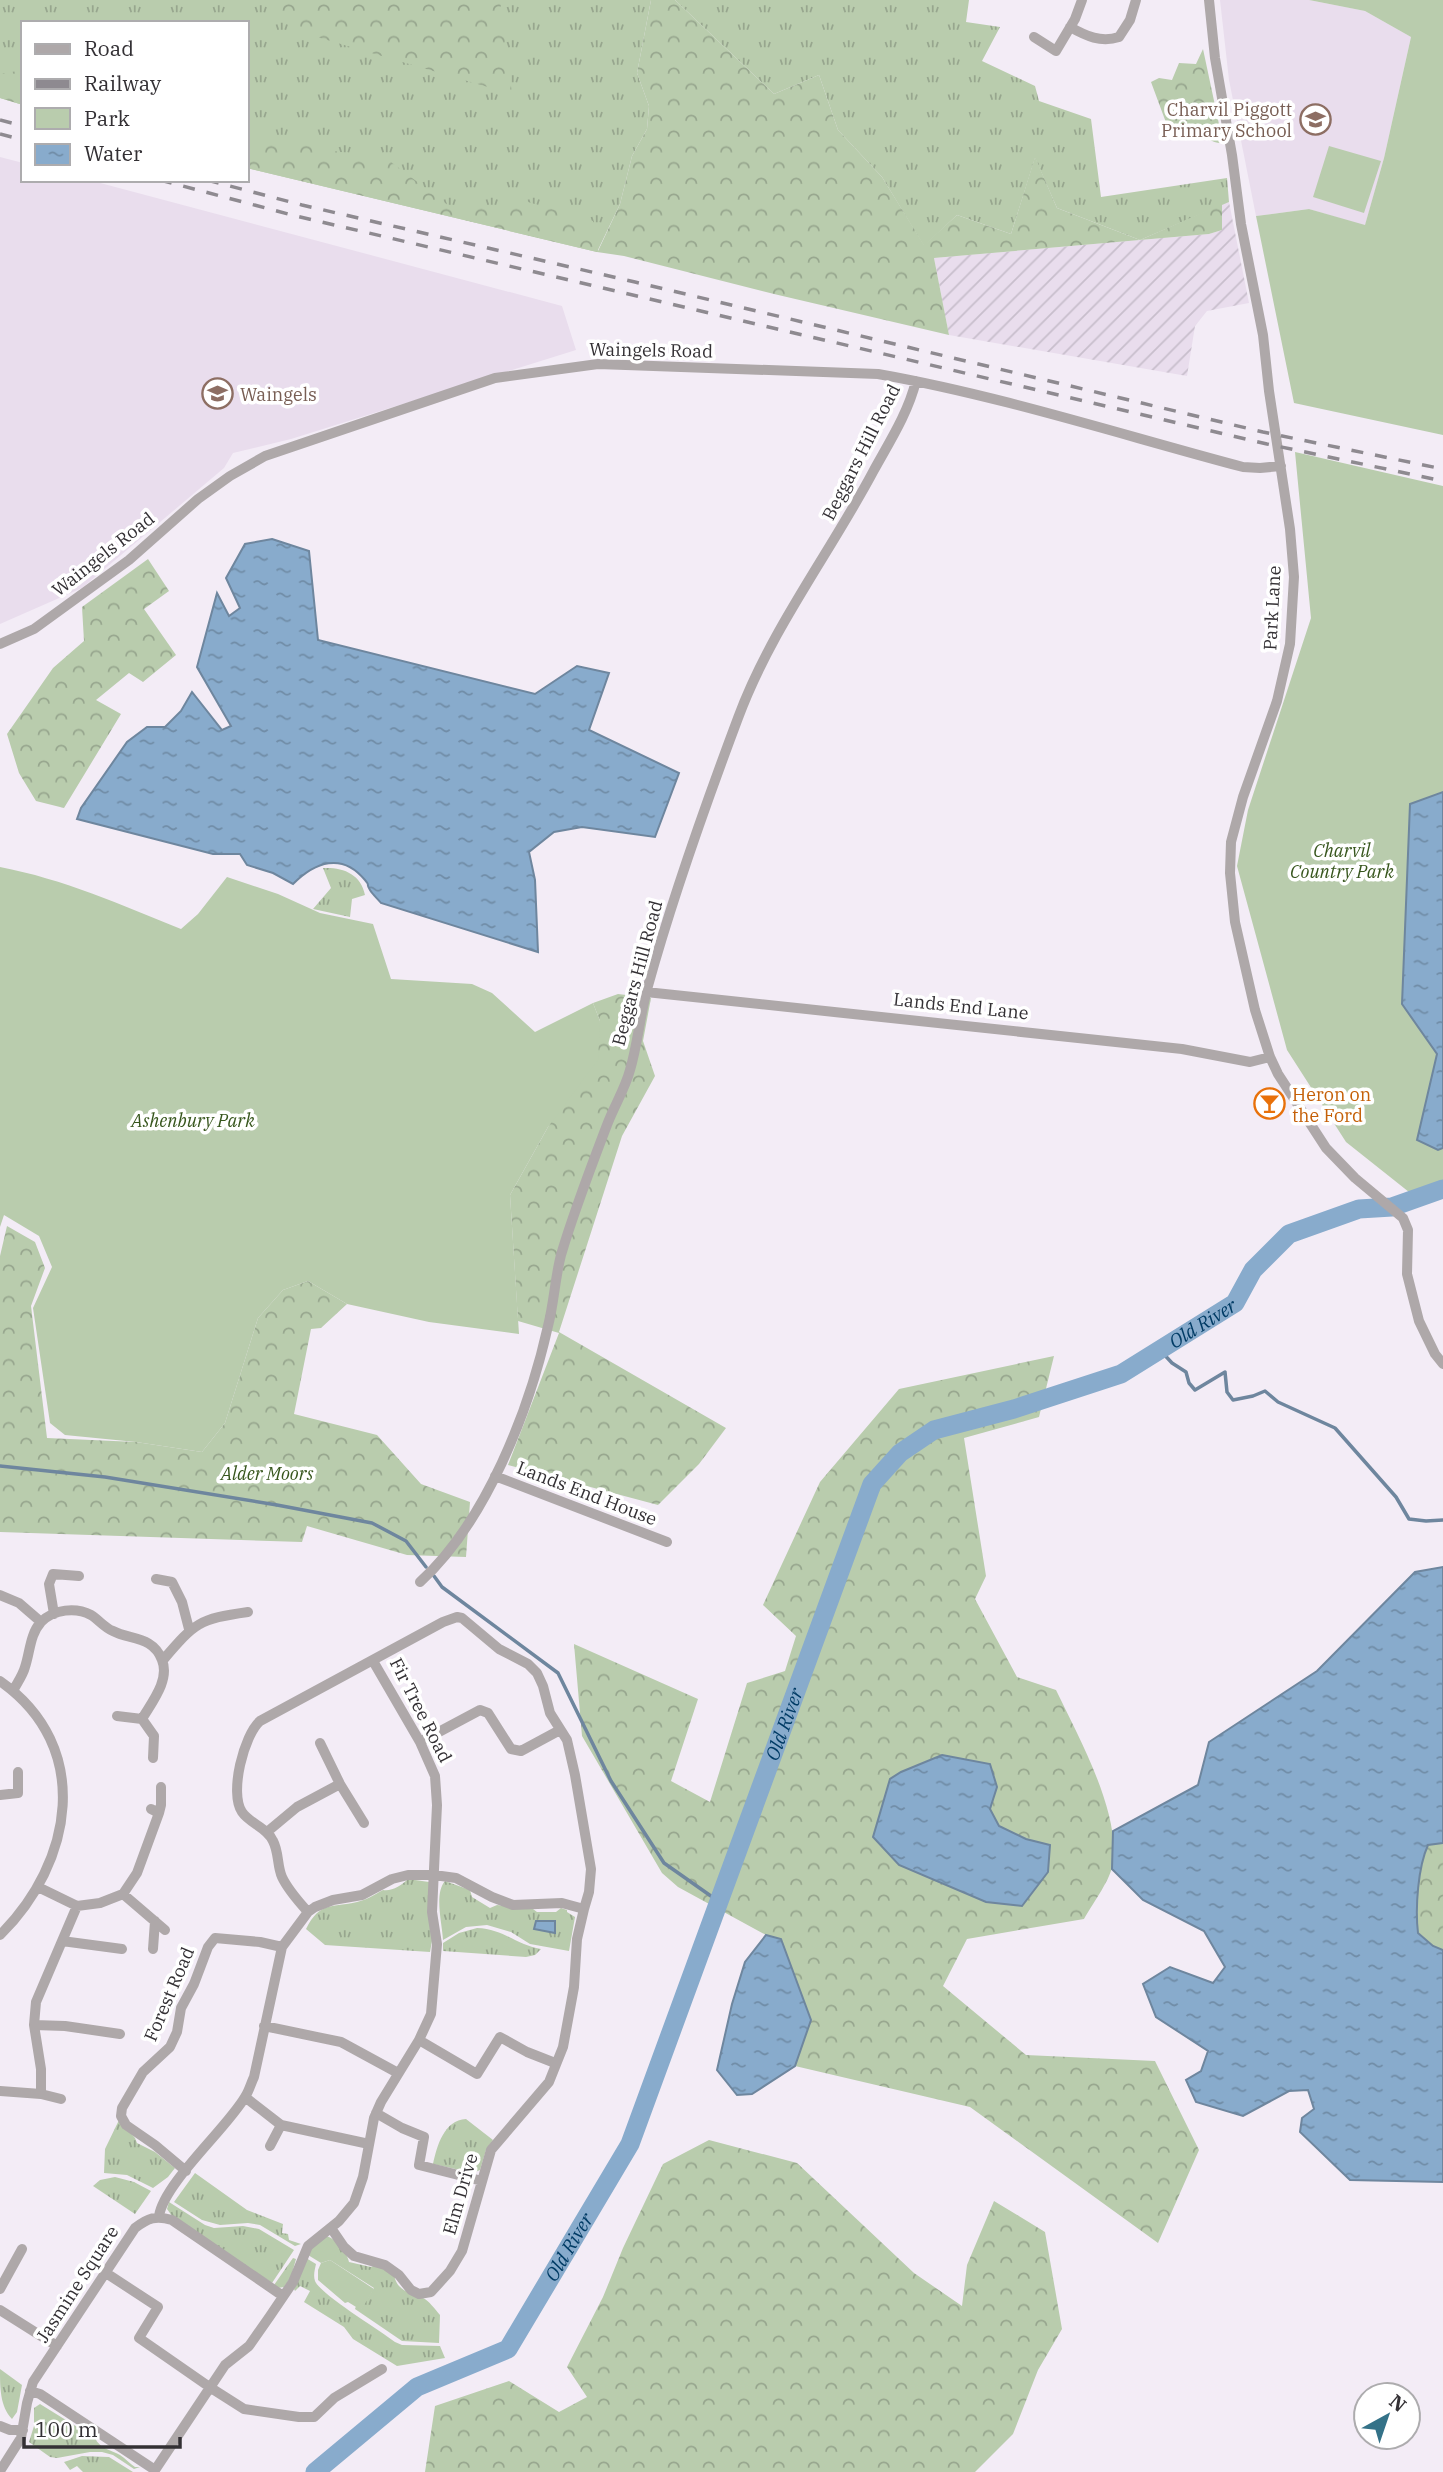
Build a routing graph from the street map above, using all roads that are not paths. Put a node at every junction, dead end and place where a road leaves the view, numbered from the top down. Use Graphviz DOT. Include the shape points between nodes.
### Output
graph roads {
  1 [pos="1082,0"];
  2 [pos="1136,0"];
  3 [pos="1209,0"];
  4 [pos="1070,27"];
  5 [pos="1034,37"];
  6 [pos="916,381"];
  7 [pos="1281,466"];
  8 [pos="0,644"];
  9 [pos="646,992"];
  10 [pos="1270,1057"];
  11 [pos="1443,1364"];
  12 [pos="495,1476"];
  13 [pos="667,1542"];
  14 [pos="79,1576"];
  15 [pos="156,1579"];
  16 [pos="419,1582"];
  17 [pos="0,1595"];
  18 [pos="248,1612"];
  19 [pos="54,1614"];
  20 [pos="41,1622"];
  21 [pos="189,1629"];
  22 [pos="163,1660"];
  23 [pos="373,1661"];
  24 [pos="0,1681"];
  25 [pos="13,1691"];
  26 [pos="117,1716"];
  27 [pos="142,1719"];
  28 [pos="560,1730"];
  29 [pos="419,1742"];
  30 [pos="320,1743"];
  31 [pos="153,1758"];
  32 [pos="18,1772"];
  33 [pos="340,1784"];
  34 [pos="161,1787"];
  35 [pos="0,1795"];
  36 [pos="364,1823"];
  37 [pos="267,1832"];
  38 [pos="434,1875"];
  39 [pos="38,1887"];
  40 [pos="123,1894"];
  41 [pos="77,1906"];
  42 [pos="584,1909"];
  43 [pos="308,1912"];
  44 [pos="154,1915"];
  45 [pos="165,1930"];
  46 [pos="0,1935"];
  47 [pos="62,1941"];
  48 [pos="282,1947"];
  49 [pos="122,1949"];
  50 [pos="153,1949"];
  51 [pos="63,2014"];
  52 [pos="34,2025"];
  53 [pos="65,2026"];
  54 [pos="264,2026"];
  55 [pos="120,2034"];
  56 [pos="419,2040"];
  57 [pos="555,2063"];
  58 [pos="398,2073"];
  59 [pos="0,2091"];
  60 [pos="41,2094"];
  61 [pos="245,2097"];
  62 [pos="61,2099"];
  63 [pos="376,2113"];
  64 [pos="281,2125"];
  65 [pos="369,2144"];
  66 [pos="270,2146"];
  67 [pos="186,2171"];
  68 [pos="482,2181"];
  69 [pos="159,2216"];
  70 [pos="331,2228"];
  71 [pos="22,2249"];
  72 [pos="106,2273"];
  73 [pos="0,2289"];
  74 [pos="283,2295"];
  75 [pos="0,2310"];
  76 [pos="57,2346"];
  77 [pos="382,2369"];
  78 [pos="211,2388"];
  79 [pos="30,2391"];
  80 [pos="0,2426"];
  81 [pos="23,2430"];
  82 [pos="0,2471"];
  83 [pos="154,2471"];
  1 -- 4 [label="street"];
  2 -- 4 [label="street" via="1119,37 1087,37"];
  3 -- 7 [label="street, Park Lane"];
  4 -- 5 [label="street" via="1056,51"];
  6 -- 7 [label="street, Waingels Road" via="1243,467"];
  6 -- 8 [label="street, Waingels Road" via="878,374 598,364 495,378 265,456 198,499 130,560 34,629"];
  6 -- 9 [label="street, Beggars Hill Road" via="910,402 857,502 777,633 748,690 693,841"];
  7 -- 10 [label="street, Park Lane" via="1294,577 1290,644 1277,701 1236,821 1230,873 1244,967"];
  9 -- 10 [label="street, Lands End Lane" via="1158,1046 1250,1062"];
  9 -- 12 [label="street, Beggars Hill Road" via="629,1073 560,1258 549,1326 523,1416"];
  10 -- 11 [label="street, Park Lane" via="1326,1149 1403,1218 1408,1230 1407,1274 1419,1321"];
  12 -- 13 [label="street, Lands End House"];
  12 -- 16 [label="street, Beggars Hill Road" via="452,1546"];
  14 -- 19 [label="street" via="51,1569"];
  15 -- 21 [label="street" via="172,1582"];
  17 -- 20 [label="street" via="19,1603"];
  18 -- 21 [label="street" via="212,1617"];
  19 -- 20 [label="street"];
  19 -- 22 [label="street" via="70,1609 90,1614 113,1632 137,1637 153,1647"];
  20 -- 25 [label="street"];
  21 -- 22 [label="street"];
  22 -- 27 [label="street" via="163,1681"];
  23 -- 28 [label="street, Fir Tree Road" via="450,1619 462,1618 537,1673"];
  23 -- 29 [label="street, Fir Tree Road"];
  23 -- 37 [label="street" via="260,1721 251,1731 237,1797 243,1814"];
  24 -- 25 [label="street"];
  25 -- 39 [label="street" via="44,1728 61,1775 62,1826"];
  26 -- 27 [label="street"];
  27 -- 31 [label="street" via="154,1736"];
  28 -- 29 [label="street" via="516,1751 488,1713 480,1710"];
  28 -- 42 [label="street, Elm Drive" via="571,1752 590,1857"];
  29 -- 38 [label="street, Fir Tree Road" via="433,1769 436,1787"];
  30 -- 33 [label="street"];
  32 -- 35 [label="street" via="20,1798"];
  33 -- 36 [label="street"];
  33 -- 37 [label="street" via="297,1807"];
  34 -- 40 [label="street" via="161,1805 155,1811 156,1837"];
  37 -- 43 [label="street" via="275,1843 282,1876"];
  38 -- 42 [label="street" via="456,1878 513,1905 562,1903"];
  38 -- 43 [label="street" via="400,1876 362,1895 333,1900"];
  38 -- 56 [label="street, Fir Tree Road" via="432,1912 438,1944 431,2014"];
  39 -- 41 [label="street"];
  39 -- 46 [label="street"];
  40 -- 41 [label="street"];
  40 -- 44 [label="street"];
  41 -- 47 [label="street"];
  42 -- 57 [label="street, Elm Drive" via="563,2047"];
  43 -- 48 [label="street"];
  44 -- 45 [label="street"];
  44 -- 50 [label="street"];
  47 -- 49 [label="street"];
  47 -- 52 [label="street" via="36,2001"];
  48 -- 54 [label="street"];
  48 -- 67 [label="street, Forest Road" via="215,1938 181,2008 170,2047 143,2072 122,2108 126,2125"];
  51 -- 53 [label="street"];
  52 -- 53 [label="street"];
  52 -- 60 [label="street"];
  53 -- 55 [label="street"];
  54 -- 58 [label="street" via="341,2042"];
  54 -- 61 [label="street" via="254,2077"];
  56 -- 57 [label="street" via="477,2074 500,2037"];
  56 -- 58 [label="street"];
  57 -- 68 [label="street, Elm Drive" via="549,2082 491,2150"];
  58 -- 63 [label="street"];
  59 -- 60 [label="street"];
  60 -- 62 [label="street"];
  61 -- 64 [label="street"];
  61 -- 67 [label="street"];
  63 -- 65 [label="street"];
  63 -- 68 [label="street" via="424,2137 419,2165"];
  64 -- 65 [label="street"];
  64 -- 66 [label="street"];
  65 -- 70 [label="street" via="354,2203"];
  67 -- 69 [label="street"];
  68 -- 70 [label="street, Elm Drive" via="460,2256 428,2294 415,2292 386,2265 354,2256"];
  69 -- 72 [label="street, Jasmine Square" via="135,2228"];
  69 -- 74 [label="street" via="172,2220"];
  70 -- 74 [label="street" via="308,2246"];
  71 -- 73 [label="street"];
  72 -- 76 [label="street, Jasmine Square"];
  72 -- 78 [label="street" via="158,2307 139,2337"];
  74 -- 78 [label="street" via="249,2346 226,2365"];
  75 -- 76 [label="street"];
  76 -- 79 [label="street, Jasmine Square"];
  77 -- 78 [label="street" via="334,2398 314,2417 250,2410"];
  78 -- 83 [label="street"];
  79 -- 81 [label="street, Jasmine Square"];
  79 -- 83 [label="street"];
  80 -- 81 [label="street"];
  81 -- 82 [label="street, Jasmine Square"];
}
